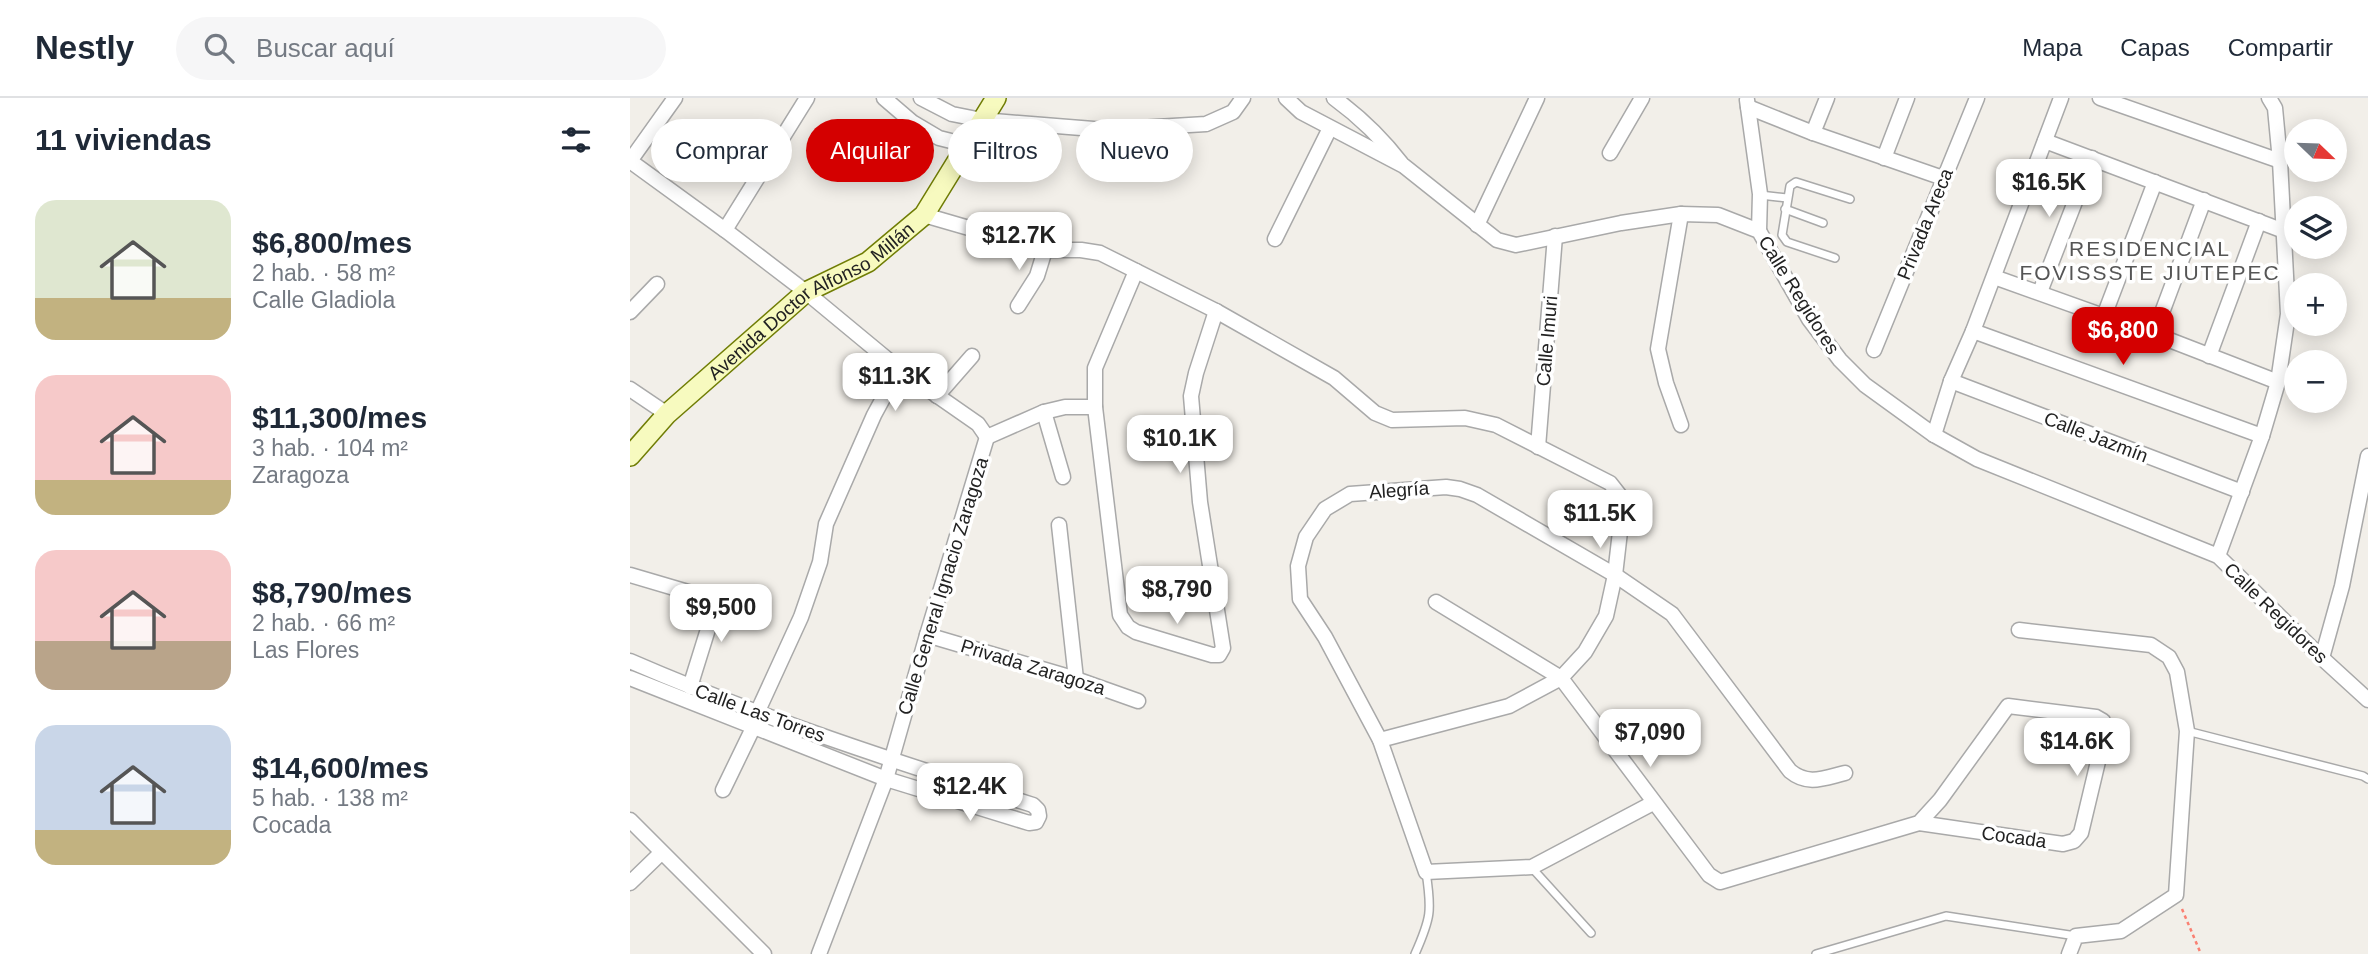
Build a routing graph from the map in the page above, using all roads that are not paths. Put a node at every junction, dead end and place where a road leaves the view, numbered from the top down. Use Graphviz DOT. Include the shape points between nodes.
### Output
graph roads {
  1 [pos="675,98"];
  2 [pos="807,98"];
  3 [pos="884,98"];
  4 [pos="921,98"];
  5 [pos="996,98"];
  6 [pos="1243,98"];
  7 [pos="1287,98"];
  8 [pos="1334,98"];
  9 [pos="1537,98"];
  10 [pos="1642,98"];
  11 [pos="1827,98"];
  12 [pos="1907,98"];
  13 [pos="1978,98"];
  14 [pos="2061,98"];
  15 [pos="2100,98"];
  16 [pos="2269,98"];
  17 [pos="1748,103"];
  18 [pos="977,119"];
  19 [pos="983,119"];
  20 [pos="1062,126"];
  21 [pos="1330,128"];
  22 [pos="1812,133"];
  23 [pos="948,140"];
  24 [pos="2045,141"];
  25 [pos="1610,152"];
  26 [pos="1884,158"];
  27 [pos="2092,158"];
  28 [pos="630,161"];
  29 [pos="2280,161"];
  30 [pos="1404,166"];
  31 [pos="948,176"];
  32 [pos="1944,178"];
  33 [pos="2155,182"];
  34 [pos="1760,194"];
  35 [pos="1787,198"];
  36 [pos="1850,199"];
  37 [pos="2204,200"];
  38 [pos="1785,209"];
  39 [pos="1681,214"];
  40 [pos="924,215"];
  41 [pos="2259,221"];
  42 [pos="1823,223"];
  43 [pos="1477,225"];
  44 [pos="725,230"];
  45 [pos="1759,231"];
  46 [pos="2284,231"];
  47 [pos="1555,236"];
  48 [pos="1275,239"];
  49 [pos="1045,250"];
  50 [pos="1835,258"];
  51 [pos="2285,259"];
  52 [pos="1136,271"];
  53 [pos="1994,276"];
  54 [pos="657,284"];
  55 [pos="806,292"];
  56 [pos="2040,292"];
  57 [pos="1018,306"];
  58 [pos="1216,311"];
  59 [pos="630,312"];
  60 [pos="2104,316"];
  61 [pos="1973,331"];
  62 [pos="2154,334"];
  63 [pos="1874,350"];
  64 [pos="972,356"];
  65 [pos="2209,356"];
  66 [pos="899,369"];
  67 [pos="1951,381"];
  68 [pos="2278,382"];
  69 [pos="630,389"];
  70 [pos="937,396"];
  71 [pos="1095,407"];
  72 [pos="1044,412"];
  73 [pos="667,414"];
  74 [pos="1681,425"];
  75 [pos="1934,435"];
  76 [pos="987,436"];
  77 [pos="2262,436"];
  78 [pos="1538,447"];
  79 [pos="630,456"];
  80 [pos="2368,456"];
  81 [pos="1063,477"];
  82 [pos="2242,492"];
  83 [pos="1059,525"];
  84 [pos="2218,556"];
  85 [pos="630,575"];
  86 [pos="1615,575"];
  87 [pos="1436,602"];
  88 [pos="2019,630"];
  89 [pos="927,635"];
  90 [pos="2322,658"];
  91 [pos="630,661"];
  92 [pos="630,678"];
  93 [pos="1561,678"];
  94 [pos="1076,679"];
  95 [pos="690,687"];
  96 [pos="2368,700"];
  97 [pos="1138,701"];
  98 [pos="755,720"];
  99 [pos="2187,731"];
  100 [pos="1380,740"];
  101 [pos="892,761"];
  102 [pos="1845,773"];
  103 [pos="886,779"];
  104 [pos="2368,779"];
  105 [pos="723,790"];
  106 [pos="1653,803"];
  107 [pos="630,820"];
  108 [pos="1919,824"];
  109 [pos="662,853"];
  110 [pos="1532,867"];
  111 [pos="1426,872"];
  112 [pos="630,883"];
  113 [pos="1591,933"];
  114 [pos="2076,936"];
  115 [pos="764,954"];
  116 [pos="819,954"];
  117 [pos="1415,954"];
  118 [pos="1816,954"];
  119 [pos="2069,954"];
  1 -- 28 [label="street"];
  2 -- 44 [label="street"];
  3 -- 23 [label="street" via="912,122"];
  4 -- 18 [label="street" via="952,114"];
  5 -- 19 [label="main road, Avenida Doctor Alfonso Millán"];
  6 -- 20 [label="street" via="1233,112 1206,124 1106,130"];
  7 -- 21 [label="street, Calle Regidores"];
  8 -- 30 [label="street, Calle Regidores" via="1385,142"];
  9 -- 43 [label="street"];
  10 -- 25 [label="street"];
  11 -- 22 [label="street"];
  12 -- 26 [label="street"];
  13 -- 32 [label="street, Privada Areca"];
  14 -- 24 [label="street"];
  15 -- 29 [label="street"];
  16 -- 29 [label="street" via="2275,108"];
  17 -- 22 [label="street"];
  17 -- 34 [label="street"];
  21 -- 30 [label="street, Calle Regidores"];
  21 -- 48 [label="street"];
  22 -- 26 [label="street"];
  24 -- 27 [label="street"];
  24 -- 53 [label="street"];
  26 -- 32 [label="street"];
  27 -- 33 [label="street"];
  27 -- 56 [label="street"];
  28 -- 44 [label="street, Calle General Ignacio Zaragoza"];
  29 -- 46 [label="street"];
  30 -- 43 [label="street, Calle Regidores"];
  31 -- 40 [label="main road, Avenida Doctor Alfonso Millán"];
  32 -- 63 [label="street, Privada Areca"];
  33 -- 37 [label="street"];
  33 -- 60 [label="street"];
  34 -- 35 [label="lane"];
  34 -- 45 [label="street"];
  35 -- 36 [label="lane" via="1796,182"];
  35 -- 38 [label="lane"];
  37 -- 41 [label="street"];
  37 -- 62 [label="street"];
  38 -- 42 [label="lane"];
  38 -- 50 [label="lane" via="1782,235 1787,242"];
  39 -- 45 [label="street, Calle Regidores" via="1718,215"];
  39 -- 47 [label="street, Calle Regidores"];
  39 -- 74 [label="street" via="1658,349"];
  40 -- 49 [label="street"];
  40 -- 55 [label="main road, Avenida Doctor Alfonso Millán" via="868,262"];
  41 -- 46 [label="street"];
  41 -- 65 [label="street"];
  43 -- 47 [label="street, Calle Regidores" via="1497,240 1516,245"];
  44 -- 55 [label="street, Calle General Ignacio Zaragoza"];
  45 -- 75 [label="street, Calle Regidores" via="1810,319 1840,360 1865,386"];
  47 -- 78 [label="street, Calle Imuri"];
  49 -- 52 [label="street" via="1100,253"];
  49 -- 57 [label="street" via="1037,276"];
  51 -- 68 [label="street" via="2288,314"];
  52 -- 58 [label="street"];
  52 -- 71 [label="street" via="1095,368"];
  53 -- 56 [label="street"];
  53 -- 61 [label="street"];
  54 -- 59 [label="street"];
  55 -- 66 [label="street, Calle General Ignacio Zaragoza"];
  55 -- 73 [label="main road, Avenida Doctor Alfonso Millán"];
  56 -- 60 [label="street"];
  58 -- 71 [label="street" via="1191,396 1200,502 1223,648 1219,655 1136,632 1120,615"];
  58 -- 78 [label="street" via="1334,378 1375,413 1392,420 1465,418 1496,425"];
  60 -- 62 [label="street"];
  61 -- 67 [label="street"];
  61 -- 77 [label="street"];
  62 -- 65 [label="street"];
  64 -- 70 [label="street"];
  65 -- 68 [label="street"];
  66 -- 70 [label="street, Calle General Ignacio Zaragoza"];
  66 -- 98 [label="street" via="826,524 820,562 801,617"];
  67 -- 75 [label="street"];
  67 -- 82 [label="street, Calle Jazmín"];
  68 -- 77 [label="street"];
  69 -- 73 [label="street"];
  70 -- 76 [label="street, Calle General Ignacio Zaragoza" via="978,424"];
  71 -- 72 [label="street"];
  72 -- 76 [label="street"];
  72 -- 81 [label="street"];
  73 -- 79 [label="main road, Avenida Doctor Alfonso Millán"];
  75 -- 84 [label="street, Calle Regidores" via="1977,459"];
  76 -- 89 [label="street, Calle General Ignacio Zaragoza"];
  77 -- 82 [label="street"];
  78 -- 86 [label="street" via="1610,483 1620,497"];
  80 -- 90 [label="street" via="2342,586"];
  82 -- 84 [label="street"];
  83 -- 94 [label="street"];
  84 -- 90 [label="street, Calle Regidores"];
  85 -- 95 [label="street" via="698,595 709,603 713,613"];
  86 -- 93 [label="street" via="1606,616 1585,652"];
  86 -- 100 [label="street, Alegría" via="1460,489 1350,494 1325,509 1306,537 1298,566 1300,599"];
  86 -- 102 [label="street, Alegría" via="1672,614 1790,771 1809,780"];
  87 -- 93 [label="street"];
  88 -- 99 [label="street" via="2151,646 2169,657 2177,672"];
  89 -- 94 [label="street, Privada Zaragoza"];
  89 -- 101 [label="street, Calle General Ignacio Zaragoza"];
  90 -- 96 [label="street, Calle Regidores"];
  91 -- 95 [label="street, Calle Las Torres"];
  92 -- 98 [label="street, Calle Las Torres"];
  93 -- 100 [label="street" via="1509,706"];
  93 -- 106 [label="street, Cocada"];
  94 -- 97 [label="street, Privada Zaragoza"];
  95 -- 98 [label="street, Calle Las Torres"];
  98 -- 101 [label="street, Calle Las Torres"];
  98 -- 103 [label="street, Calle Las Torres"];
  98 -- 105 [label="street"];
  99 -- 104 [label="lane"];
  99 -- 114 [label="street" via="2176,895 2121,931"];
  100 -- 111 [label="street, Alegría"];
  101 -- 103 [label="street, Calle General Ignacio Zaragoza"];
  101 -- 103 [label="street, Calle Las Torres" via="1033,805 1039,816 1029,823"];
  103 -- 116 [label="street, Calle General Ignacio Zaragoza"];
  106 -- 108 [label="street, Cocada" via="1709,875 1720,882"];
  106 -- 110 [label="street"];
  107 -- 109 [label="street"];
  108 -- 108 [label="street, Cocada" via="2063,844 2074,841 2081,833 2105,732 2103,721 2008,706"];
  109 -- 112 [label="street"];
  109 -- 115 [label="street"];
  110 -- 111 [label="street"];
  110 -- 113 [label="lane"];
  111 -- 117 [label="lane, Alegría" via="1431,906"];
  114 -- 118 [label="lane" via="1946,916"];
  114 -- 119 [label="street"];
}
